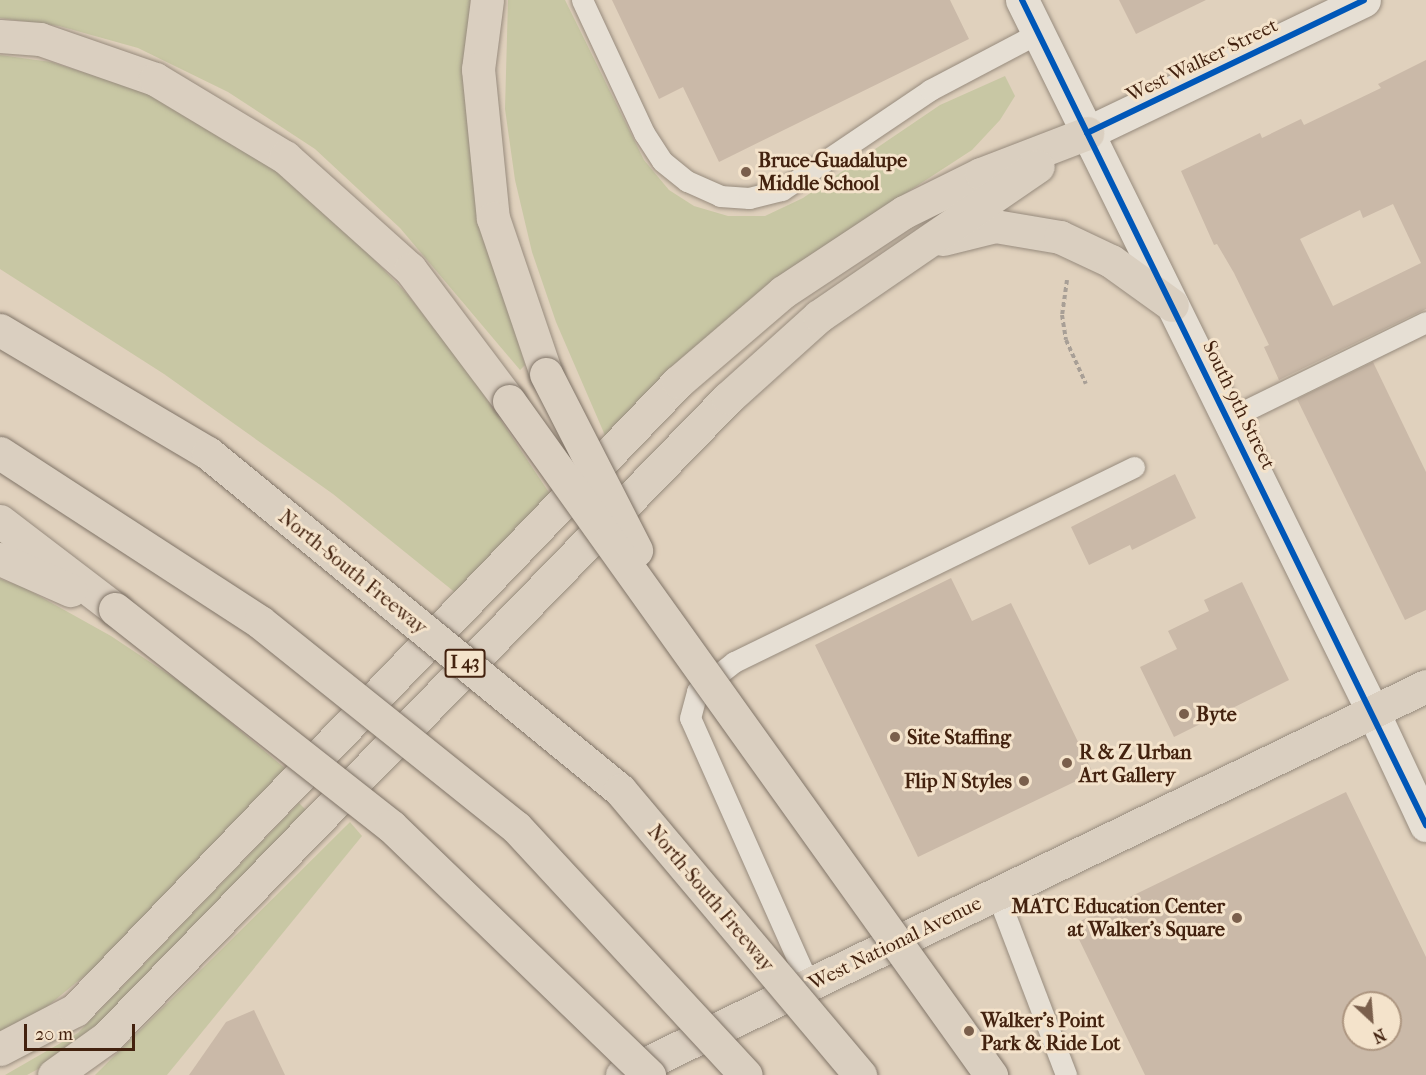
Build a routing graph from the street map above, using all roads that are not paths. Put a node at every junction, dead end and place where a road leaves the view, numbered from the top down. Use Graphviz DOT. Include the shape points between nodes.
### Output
graph roads {
  1 [pos="487,0"];
  2 [pos="582,0"];
  3 [pos="1022,0"];
  4 [pos="1364,0"];
  5 [pos="1038,33"];
  6 [pos="0,36"];
  7 [pos="1087,133"];
  8 [pos="921,245"];
  9 [pos="1172,305"];
  10 [pos="1426,322"];
  11 [pos="0,330"];
  12 [pos="1228,419"];
  13 [pos="0,453"];
  14 [pos="1134,466"];
  15 [pos="0,520"];
  16 [pos="0,559"];
  17 [pos="115,609"];
  18 [pos="685,645"];
  19 [pos="1426,686"];
  20 [pos="1373,712"];
  21 [pos="1426,825"];
  22 [pos="998,894"];
  23 [pos="809,985"];
  24 [pos="0,1049"];
  25 [pos="54,1075"];
  26 [pos="622,1075"];
  27 [pos="649,1075"];
  28 [pos="746,1075"];
  29 [pos="860,1075"];
  30 [pos="991,1075"];
  31 [pos="1066,1075"];
  1 -- 18 [label="main road, bridge" via="478,69 493,218 546,374"];
  2 -- 5 [label="lane" via="644,132 662,161 687,182 712,192 749,198 782,190 930,90"];
  3 -- 5 [label="street, South 9th Street"];
  4 -- 7 [label="street, West Walker Street"];
  5 -- 7 [label="street, South 9th Street"];
  6 -- 18 [label="main road, bridge" via="40,39 155,79 285,157 410,268"];
  7 -- 8 [label="main road"];
  7 -- 9 [label="street, South 9th Street"];
  7 -- 24 [label="main road" via="981,174 904,212 783,292 678,382 75,1010"];
  8 -- 9 [label="main road" via="995,226 1060,237 1111,261"];
  8 -- 25 [label="main road" via="819,316 728,398 107,1037"];
  9 -- 12 [label="street, South 9th Street"];
  10 -- 12 [label="lane"];
  11 -- 29 [label="main road, North-South Freeway / I 43, bridge" via="208,453 620,790"];
  12 -- 20 [label="street, South 9th Street"];
  13 -- 28 [label="main road, bridge" via="260,622 516,827"];
  14 -- 23 [label="lane" via="734,662 697,691 690,718"];
  15 -- 17 [label="main road"];
  16 -- 17 [label="main road"];
  17 -- 27 [label="main road, bridge" via="391,826"];
  18 -- 30 [label="main road, bridge"];
  19 -- 20 [label="main road, West National Avenue"];
  20 -- 21 [label="street, South 9th Street"];
  20 -- 22 [label="main road, West National Avenue"];
  22 -- 23 [label="main road, West National Avenue"];
  22 -- 31 [label="lane"];
  23 -- 26 [label="main road, West National Avenue"];
}
